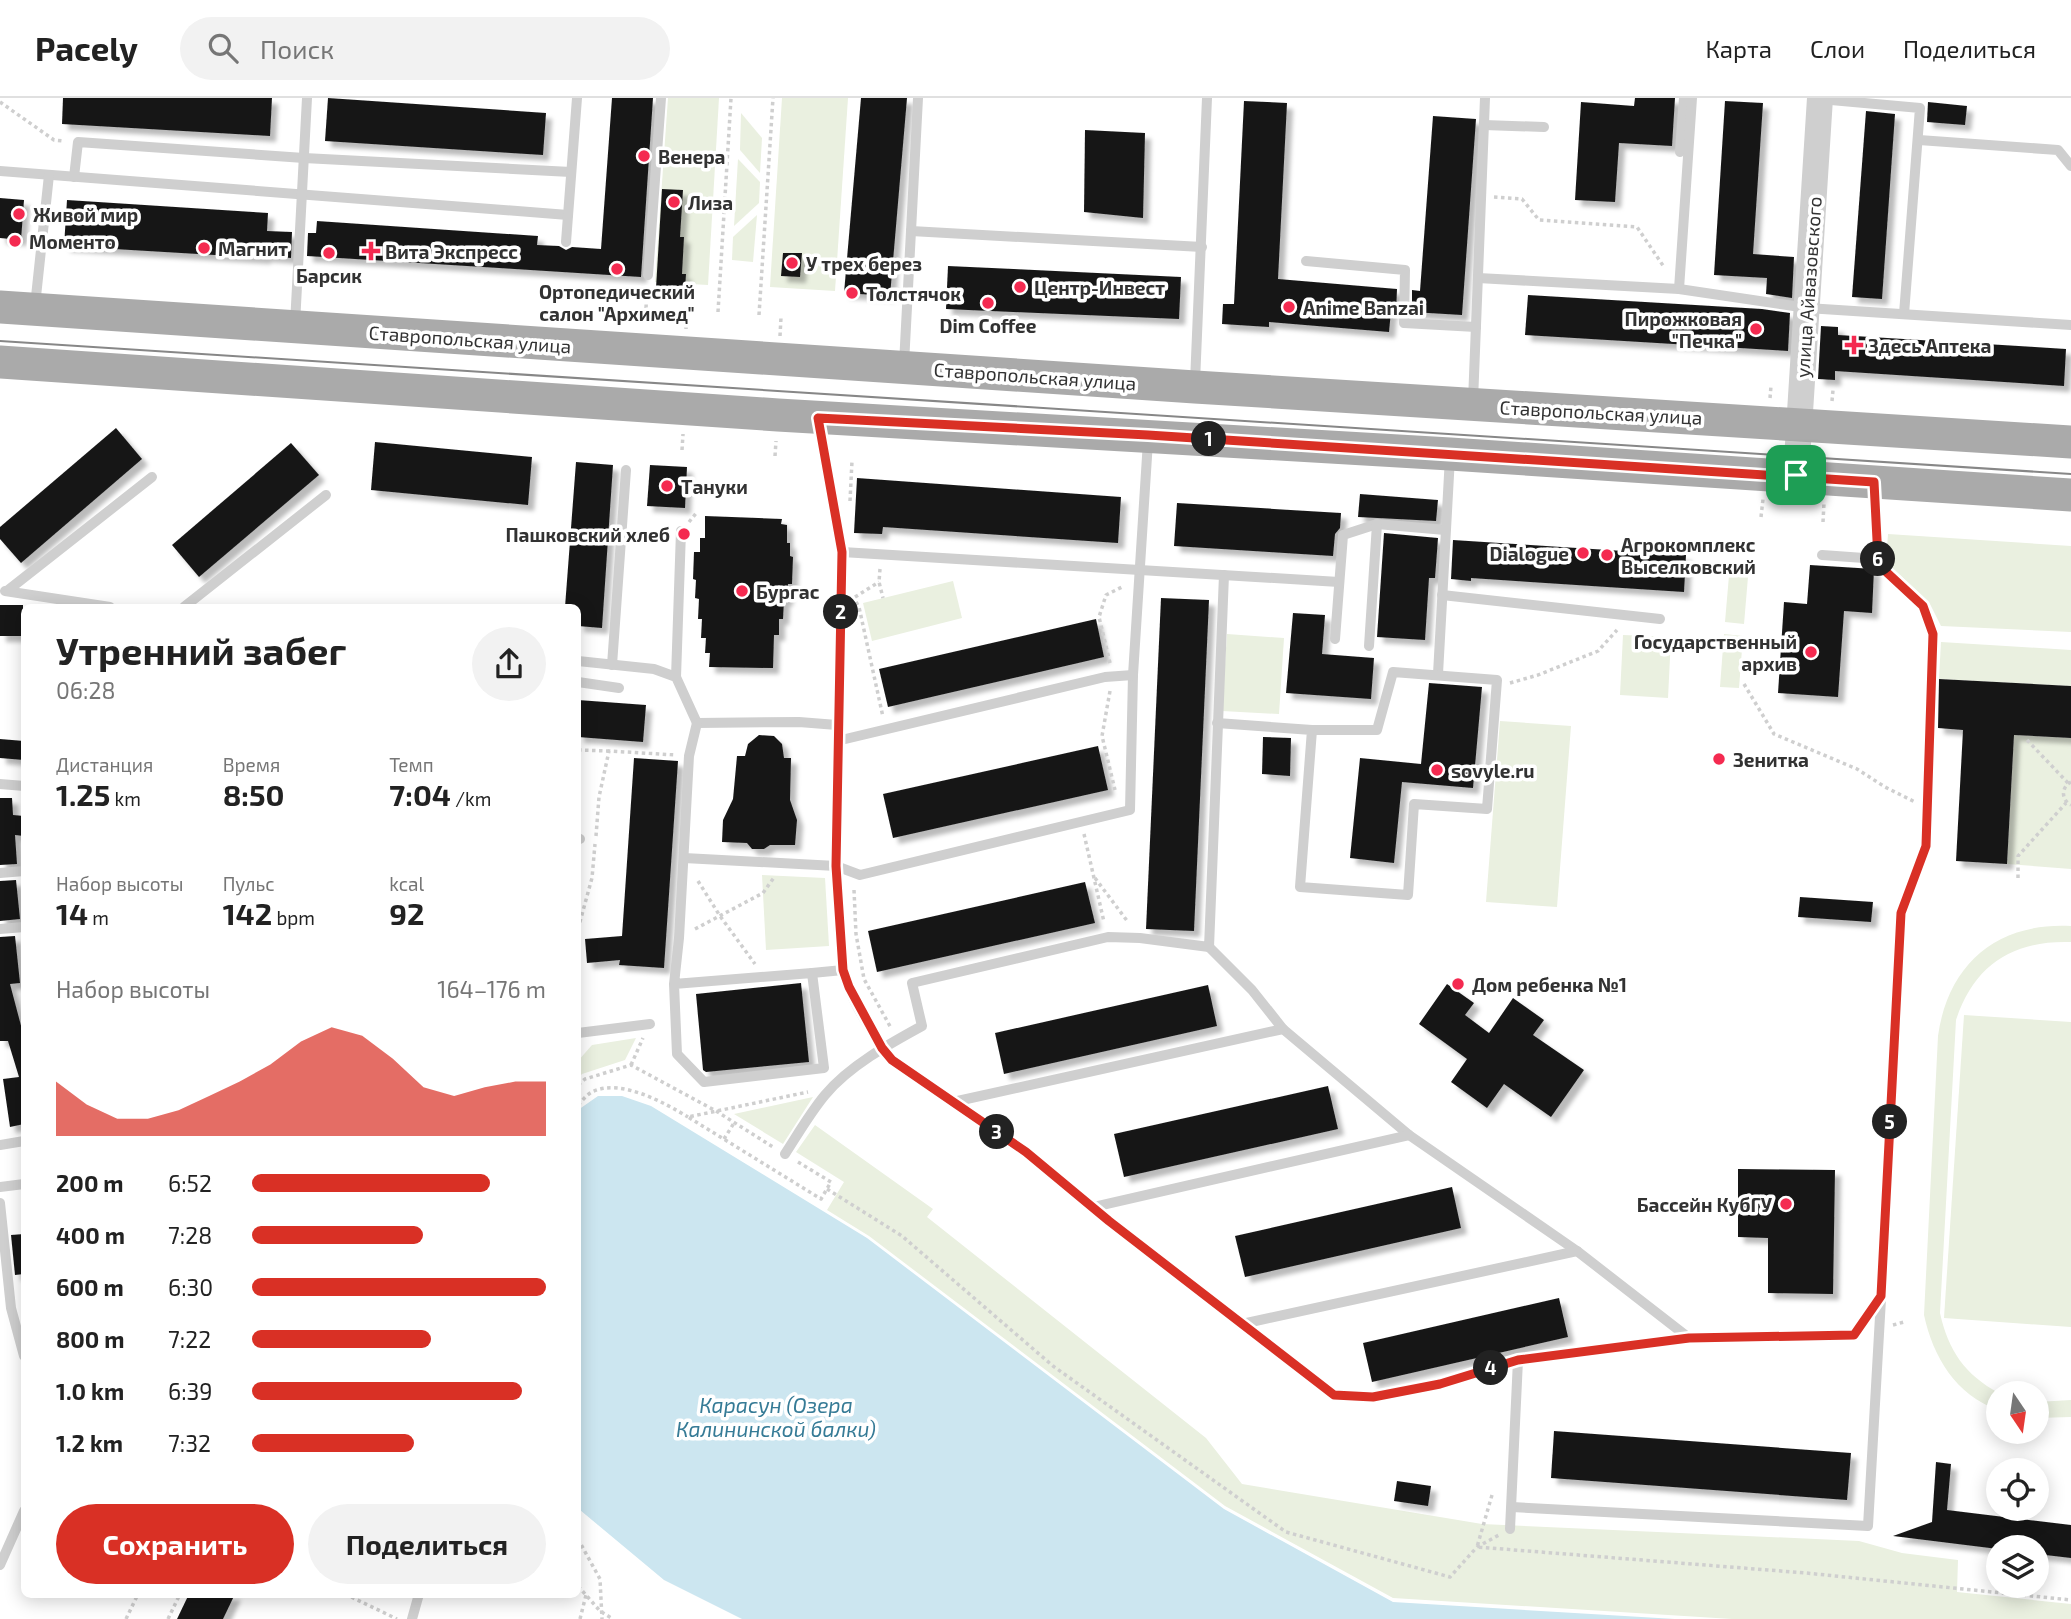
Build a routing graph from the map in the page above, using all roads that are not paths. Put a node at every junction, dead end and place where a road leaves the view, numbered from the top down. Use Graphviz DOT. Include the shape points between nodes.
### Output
graph roads {
  1 [pos="307,98"];
  2 [pos="577,98"];
  3 [pos="660,98"];
  4 [pos="918,98"];
  5 [pos="1207,98"];
  6 [pos="1485,98"];
  7 [pos="1684,98"];
  8 [pos="1692,98"];
  9 [pos="1814,98"];
  10 [pos="1820,98"];
  11 [pos="1483,125"];
  12 [pos="1544,127"];
  13 [pos="1919,140"];
  14 [pos="1680,152"];
  15 [pos="304,158"];
  16 [pos="2071,166"];
  17 [pos="0,171"];
  18 [pos="570,172"];
  19 [pos="49,175"];
  20 [pos="74,177"];
  21 [pos="302,194"];
  22 [pos="568,215"];
  23 [pos="911,231"];
  24 [pos="566,242"];
  25 [pos="1202,247"];
  26 [pos="1306,261"];
  27 [pos="648,275"];
  28 [pos="1478,278"];
  29 [pos="1679,289"];
  30 [pos="0,307"];
  31 [pos="1807,308"];
  32 [pos="35,309"];
  33 [pos="1904,314"];
  34 [pos="2071,325"];
  35 [pos="295,327"];
  36 [pos="1476,327"];
  37 [pos="0,362"];
  38 [pos="903,367"];
  39 [pos="1195,387"];
  40 [pos="1473,404"];
  41 [pos="818,418"];
  42 [pos="1800,424"];
  43 [pos="1148,435"];
  44 [pos="2071,442"];
  45 [pos="1450,454"];
  46 [pos="626,470"];
  47 [pos="1796,475"];
  48 [pos="152,477"];
  49 [pos="1874,482"];
  50 [pos="326,495"];
  51 [pos="2071,495"];
  52 [pos="1377,524"];
  53 [pos="1445,530"];
  54 [pos="681,531"];
  55 [pos="847,553"];
  56 [pos="1822,555"];
  57 [pos="1878,559"];
  58 [pos="1139,571"];
  59 [pos="1224,575"];
  60 [pos="1339,582"];
  61 [pos="4,591"];
  62 [pos="1442,595"];
  63 [pos="90,604"];
  64 [pos="188,604"];
  65 [pos="1660,619"];
  66 [pos="1335,639"];
  67 [pos="1369,646"];
  68 [pos="581,662"];
  69 [pos="612,665"];
  70 [pos="1438,674"];
  71 [pos="1133,675"];
  72 [pos="676,677"];
  73 [pos="581,682"];
  74 [pos="619,688"];
  75 [pos="799,708"];
  76 [pos="799,722"];
  77 [pos="697,723"];
  78 [pos="1217,723"];
  79 [pos="837,725"];
  80 [pos="1312,730"];
  81 [pos="837,741"];
  82 [pos="0,783"];
  83 [pos="21,786"];
  84 [pos="684,858"];
  85 [pos="836,866"];
  86 [pos="21,871"];
  87 [pos="0,873"];
  88 [pos="21,927"];
  89 [pos="0,929"];
  90 [pos="1209,947"];
  91 [pos="843,970"];
  92 [pos="812,973"];
  93 [pos="674,985"];
  94 [pos="650,1024"];
  95 [pos="1283,1029"];
  96 [pos="581,1033"];
  97 [pos="882,1048"];
  98 [pos="953,1102"];
  99 [pos="1409,1135"];
  100 [pos="21,1142"];
  101 [pos="0,1145"];
  102 [pos="785,1154"];
  103 [pos="21,1184"];
  104 [pos="0,1187"];
  105 [pos="0,1203"];
  106 [pos="1093,1207"];
  107 [pos="1577,1251"];
  108 [pos="1881,1296"];
  109 [pos="1241,1324"];
  110 [pos="1689,1338"];
  111 [pos="21,1345"];
  112 [pos="1518,1360"];
  113 [pos="1512,1507"];
  114 [pos="21,1518"];
  115 [pos="1510,1529"];
  116 [pos="0,1565"];
  117 [pos="418,1598"];
  118 [pos="412,1619"];
  1 -- 15 [label="lane"];
  2 -- 18 [label="lane"];
  3 -- 27 [label="lane"];
  4 -- 23 [label="lane"];
  5 -- 25 [label="lane"];
  6 -- 11 [label="lane"];
  7 -- 14 [label="lane"];
  8 -- 29 [label="lane"];
  9 -- 10 [label="lane"];
  10 -- 13 [label="lane" via="1920,108"];
  10 -- 31 [label="street, улица Айвазовского"];
  11 -- 12 [label="lane"];
  11 -- 28 [label="lane"];
  13 -- 16 [label="lane" via="2058,150"];
  13 -- 33 [label="lane"];
  15 -- 18 [label="lane"];
  15 -- 20 [label="lane" via="78,142"];
  15 -- 21 [label="lane"];
  17 -- 19 [label="lane"];
  18 -- 22 [label="lane"];
  19 -- 20 [label="lane"];
  19 -- 32 [label="lane"];
  20 -- 21 [label="lane"];
  21 -- 22 [label="lane"];
  21 -- 35 [label="lane"];
  22 -- 24 [label="lane"];
  23 -- 25 [label="lane"];
  23 -- 38 [label="lane"];
  25 -- 39 [label="lane"];
  26 -- 36 [label="lane" via="1405,270 1404,323"];
  28 -- 29 [label="lane"];
  28 -- 36 [label="lane"];
  29 -- 31 [label="lane"];
  30 -- 32 [label="main road, Ставропольская улица"];
  31 -- 33 [label="lane"];
  31 -- 42 [label="street, улица Айвазовского"];
  32 -- 35 [label="main road, Ставропольская улица"];
  33 -- 34 [label="lane"];
  35 -- 38 [label="main road, Ставропольская улица"];
  36 -- 40 [label="lane"];
  37 -- 41 [label="main road"];
  38 -- 39 [label="main road, Ставропольская улица"];
  39 -- 40 [label="main road, Ставропольская улица"];
  40 -- 42 [label="main road, Ставропольская улица"];
  41 -- 43 [label="main road"];
  41 -- 55 [label="lane"];
  42 -- 44 [label="main road, Ставропольская улица"];
  42 -- 47 [label="street, улица Айвазовского"];
  43 -- 45 [label="main road"];
  43 -- 58 [label="lane"];
  45 -- 47 [label="main road"];
  45 -- 53 [label="lane"];
  46 -- 69 [label="lane"];
  47 -- 49 [label="main road"];
  48 -- 61 [label="lane"];
  49 -- 51 [label="main road"];
  49 -- 57 [label="lane"];
  50 -- 64 [label="lane"];
  52 -- 53 [label="lane"];
  52 -- 60 [label="lane" via="1343,535"];
  52 -- 67 [label="lane"];
  53 -- 62 [label="lane"];
  54 -- 72 [label="lane"];
  55 -- 58 [label="lane"];
  55 -- 79 [label="lane"];
  56 -- 57 [label="lane"];
  57 -- 108 [label="lane" via="1923,606 1937,634 1926,846 1901,913"];
  58 -- 59 [label="lane"];
  58 -- 71 [label="lane"];
  59 -- 60 [label="lane"];
  59 -- 78 [label="lane"];
  60 -- 66 [label="lane"];
  61 -- 63 [label="lane"];
  62 -- 65 [label="lane"];
  62 -- 70 [label="lane"];
  68 -- 69 [label="lane"];
  69 -- 72 [label="lane" via="654,669"];
  70 -- 80 [label="lane" via="1392,672 1377,730"];
  70 -- 80 [label="lane" via="1497,680 1487,809 1415,804 1408,895 1300,887"];
  71 -- 81 [label="lane" via="1105,677"];
  71 -- 85 [label="lane" via="1130,810 872,873 853,874"];
  72 -- 77 [label="lane"];
  73 -- 74 [label="lane"];
  75 -- 76 [label="lane"];
  76 -- 77 [label="lane"];
  76 -- 79 [label="lane"];
  77 -- 84 [label="lane" via="689,756"];
  78 -- 80 [label="lane"];
  78 -- 90 [label="lane"];
  79 -- 81 [label="lane"];
  81 -- 85 [label="lane"];
  82 -- 83 [label="lane"];
  84 -- 85 [label="lane"];
  84 -- 93 [label="lane"];
  85 -- 91 [label="lane"];
  86 -- 87 [label="lane"];
  88 -- 89 [label="lane"];
  90 -- 95 [label="lane"];
  90 -- 97 [label="lane" via="1108,937 912,983 922,1026"];
  91 -- 92 [label="lane"];
  91 -- 97 [label="lane"];
  92 -- 93 [label="lane"];
  92 -- 93 [label="lane" via="824,1068 704,1082 677,1054"];
  94 -- 96 [label="lane"];
  95 -- 98 [label="lane"];
  95 -- 99 [label="lane"];
  97 -- 98 [label="lane"];
  97 -- 102 [label="lane" via="824,1096"];
  98 -- 106 [label="lane" via="1026,1152"];
  99 -- 106 [label="lane"];
  99 -- 107 [label="lane"];
  100 -- 101 [label="lane"];
  103 -- 104 [label="lane"];
  105 -- 111 [label="lane" via="11,1308"];
  106 -- 109 [label="lane"];
  107 -- 109 [label="lane"];
  107 -- 110 [label="lane"];
  108 -- 110 [label="lane" via="1854,1335"];
  108 -- 113 [label="lane" via="1868,1526"];
  109 -- 112 [label="lane" via="1334,1395 1373,1397 1440,1384"];
  110 -- 112 [label="lane"];
  112 -- 113 [label="lane"];
  113 -- 115 [label="lane"];
  114 -- 116 [label="lane"];
  117 -- 118 [label="lane"];
}
